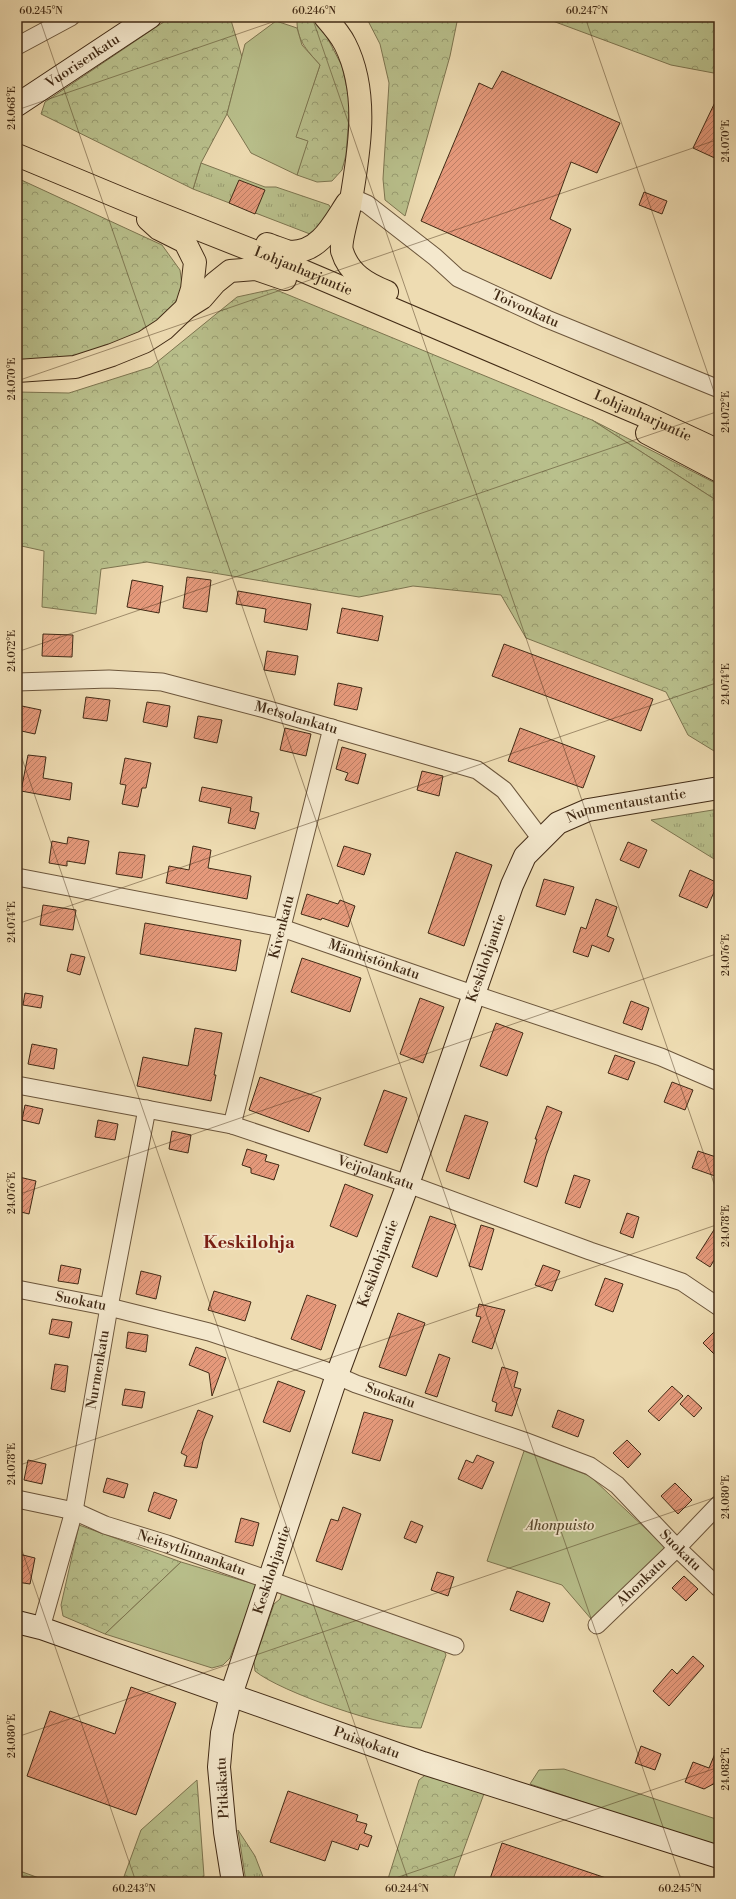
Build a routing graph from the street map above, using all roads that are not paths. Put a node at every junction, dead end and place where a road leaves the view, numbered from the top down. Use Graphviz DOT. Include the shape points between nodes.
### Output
graph roads {
  1 [pos="71,17"];
  2 [pos="150,17"];
  3 [pos="325,17"];
  4 [pos="17,46"];
  5 [pos="17,106"];
  6 [pos="17,155"];
  7 [pos="351,197"];
  8 [pos="130,202"];
  9 [pos="217,237"];
  10 [pos="326,280"];
  11 [pos="186,308"];
  12 [pos="454,335"];
  13 [pos="17,371"];
  14 [pos="719,389"];
  15 [pos="588,393"];
  16 [pos="719,451"];
  17 [pos="719,471"];
  18 [pos="17,682"];
  19 [pos="332,728"];
  20 [pos="719,788"];
  21 [pos="541,839"];
  22 [pos="17,877"];
  23 [pos="282,928"];
  24 [pos="472,994"];
  25 [pos="719,1082"];
  26 [pos="17,1085"];
  27 [pos="147,1109"];
  28 [pos="232,1125"];
  29 [pos="408,1184"];
  30 [pos="17,1289"];
  31 [pos="109,1307"];
  32 [pos="719,1307"];
  33 [pos="337,1375"];
  34 [pos="17,1499"];
  35 [pos="719,1504"];
  36 [pos="74,1511"];
  37 [pos="677,1548"];
  38 [pos="270,1580"];
  39 [pos="719,1588"];
  40 [pos="17,1622"];
  41 [pos="596,1625"];
  42 [pos="41,1628"];
  43 [pos="455,1646"];
  44 [pos="231,1695"];
  45 [pos="719,1857"];
  46 [pos="233,1882"];
  1 -- 4 [label="street"];
  2 -- 5 [label="street, Vuorisenkatu"];
  3 -- 7 [label="highway" via="345,44 358,87 360,140"];
  6 -- 8 [label="highway, Lohjanharjuntie"];
  7 -- 9 [label="highway" via="320,242 310,248 290,252 250,238"];
  7 -- 12 [label="highway" via="342,249 352,270 366,284 434,312"];
  7 -- 14 [label="street, Toivonkatu" via="367,204 458,278 547,319"];
  8 -- 9 [label="highway, Lohjanharjuntie"];
  8 -- 11 [label="highway" via="159,229 185,242 196,262"];
  9 -- 10 [label="highway, Lohjanharjuntie"];
  10 -- 11 [label="highway" via="288,280 256,269 230,270 202,298"];
  10 -- 12 [label="highway, Lohjanharjuntie"];
  11 -- 13 [label="highway" via="164,329 144,342 112,355 75,367"];
  12 -- 15 [label="highway, Lohjanharjuntie"];
  15 -- 16 [label="highway, Lohjanharjuntie"];
  15 -- 17 [label="highway, Lohjanharjuntie" via="632,425"];
  18 -- 19 [label="street, Metsolankatu" via="109,679 162,682"];
  19 -- 21 [label="street, Metsolankatu" via="477,770 504,790"];
  19 -- 23 [label="street, Kivenkatu"];
  20 -- 21 [label="street, Nummentaustantie" via="588,810 558,823"];
  21 -- 24 [label="street, Keskilohjantie" via="525,856 512,885"];
  22 -- 23 [label="street, Männistönkatu"];
  23 -- 24 [label="street, Männistönkatu"];
  23 -- 28 [label="street, Kivenkatu"];
  24 -- 25 [label="street, Männistönkatu" via="661,1057"];
  24 -- 29 [label="street, Keskilohjantie"];
  26 -- 27 [label="street, Veijolankatu"];
  27 -- 28 [label="street, Veijolankatu"];
  27 -- 31 [label="street, Nurmenkatu"];
  28 -- 29 [label="street, Veijolankatu"];
  29 -- 32 [label="street, Veijolankatu" via="682,1282"];
  29 -- 33 [label="street, Keskilohjantie"];
  30 -- 31 [label="street, Suokatu"];
  31 -- 33 [label="street, Suokatu" via="209,1332"];
  31 -- 36 [label="street, Nurmenkatu"];
  33 -- 37 [label="street, Suokatu" via="356,1384 590,1466 617,1485"];
  33 -- 38 [label="street, Keskilohjantie"];
  34 -- 36 [label="street, Neitsytlinnankatu"];
  35 -- 37 [label="street, Ahonkatu"];
  36 -- 38 [label="street, Neitsytlinnankatu" via="105,1525"];
  36 -- 42 [label="street, Nurmenkatu"];
  37 -- 39 [label="street, Suokatu"];
  37 -- 41 [label="street, Ahonkatu"];
  38 -- 43 [label="street, Neitsytlinnankatu"];
  38 -- 44 [label="street, Keskilohjantie"];
  40 -- 42 [label="street, Puistokatu"];
  42 -- 44 [label="street, Puistokatu"];
  44 -- 45 [label="street, Puistokatu" via="423,1763"];
  44 -- 46 [label="street, Pitkäkatu" via="222,1733 219,1767"];
}
